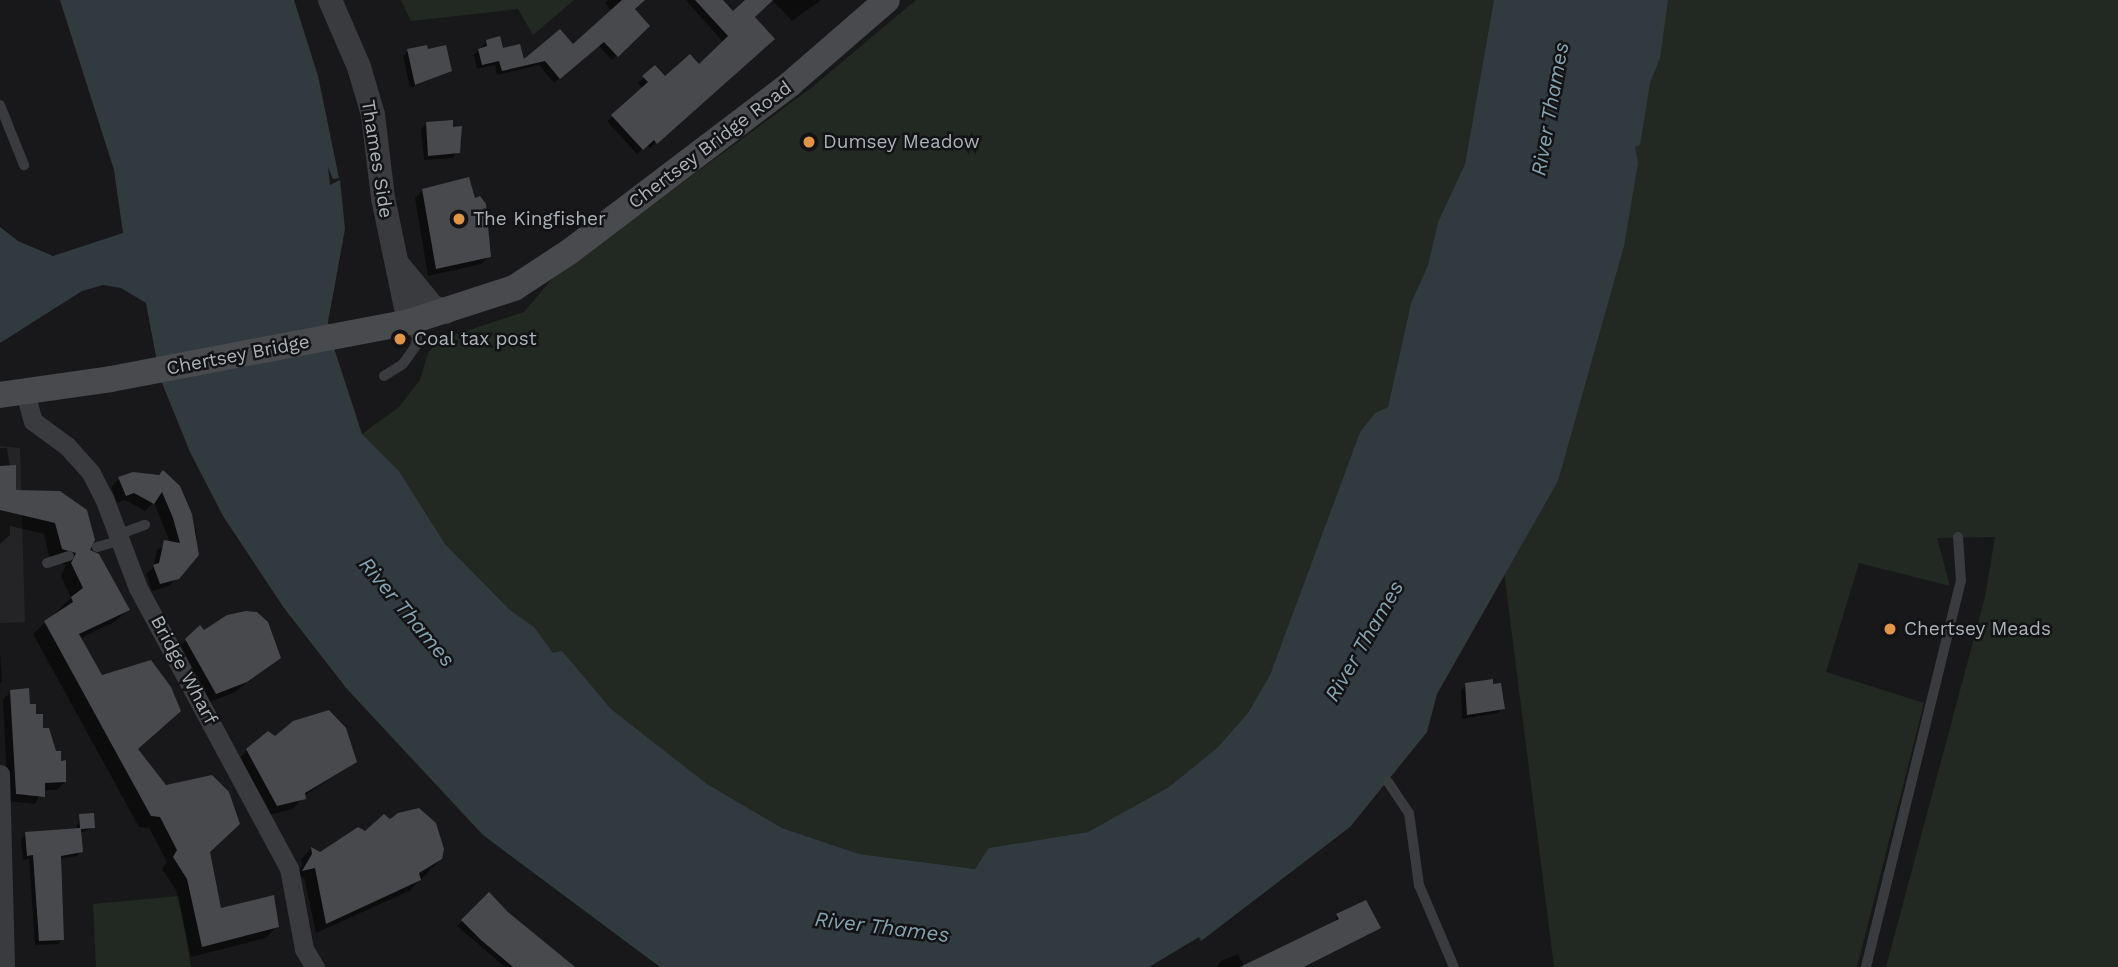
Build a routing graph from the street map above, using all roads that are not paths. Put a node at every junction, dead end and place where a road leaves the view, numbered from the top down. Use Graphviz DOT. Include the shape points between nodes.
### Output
graph roads {
  1 [pos="330,0"];
  2 [pos="887,0"];
  3 [pos="0,105"];
  4 [pos="24,165"];
  5 [pos="394,258"];
  6 [pos="446,312"];
  7 [pos="410,322"];
  8 [pos="366,331"];
  9 [pos="384,376"];
  10 [pos="12,393"];
  11 [pos="145,525"];
  12 [pos="1958,537"];
  13 [pos="117,538"];
  14 [pos="97,547"];
  15 [pos="69,556"];
  16 [pos="47,563"];
  17 [pos="0,774"];
  18 [pos="1388,782"];
  19 [pos="1,861"];
  20 [pos="5,967"];
  21 [pos="315,967"];
  22 [pos="1454,967"];
  23 [pos="1866,967"];
  1 -- 5 [label="street, Thames Side" via="359,67 373,115"];
  2 -- 6 [label="main road, Chertsey Bridge Road" via="790,84 569,253 514,288"];
  3 -- 4 [label="lane"];
  5 -- 6 [label="street" via="432,306"];
  5 -- 7 [label="street, Thames Side"];
  6 -- 7 [label="main road, Chertsey Bridge Road"];
  7 -- 8 [label="main road, Chertsey Bridge Road"];
  7 -- 9 [label="lane" via="417,338 415,347 403,364"];
  8 -- 10 [label="main road, Chertsey Bridge"];
  10 -- 13 [label="street, Bridge Wharf" via="33,421 56,434 91,473"];
  11 -- 13 [label="lane"];
  12 -- 23 [label="lane" via="1961,581"];
  13 -- 14 [label="lane"];
  13 -- 21 [label="street, Bridge Wharf" via="138,588 289,867 304,949"];
  15 -- 16 [label="lane"];
  17 -- 19 [label="street"];
  18 -- 22 [label="lane" via="1409,813 1419,885"];
  19 -- 20 [label="street"];
}
